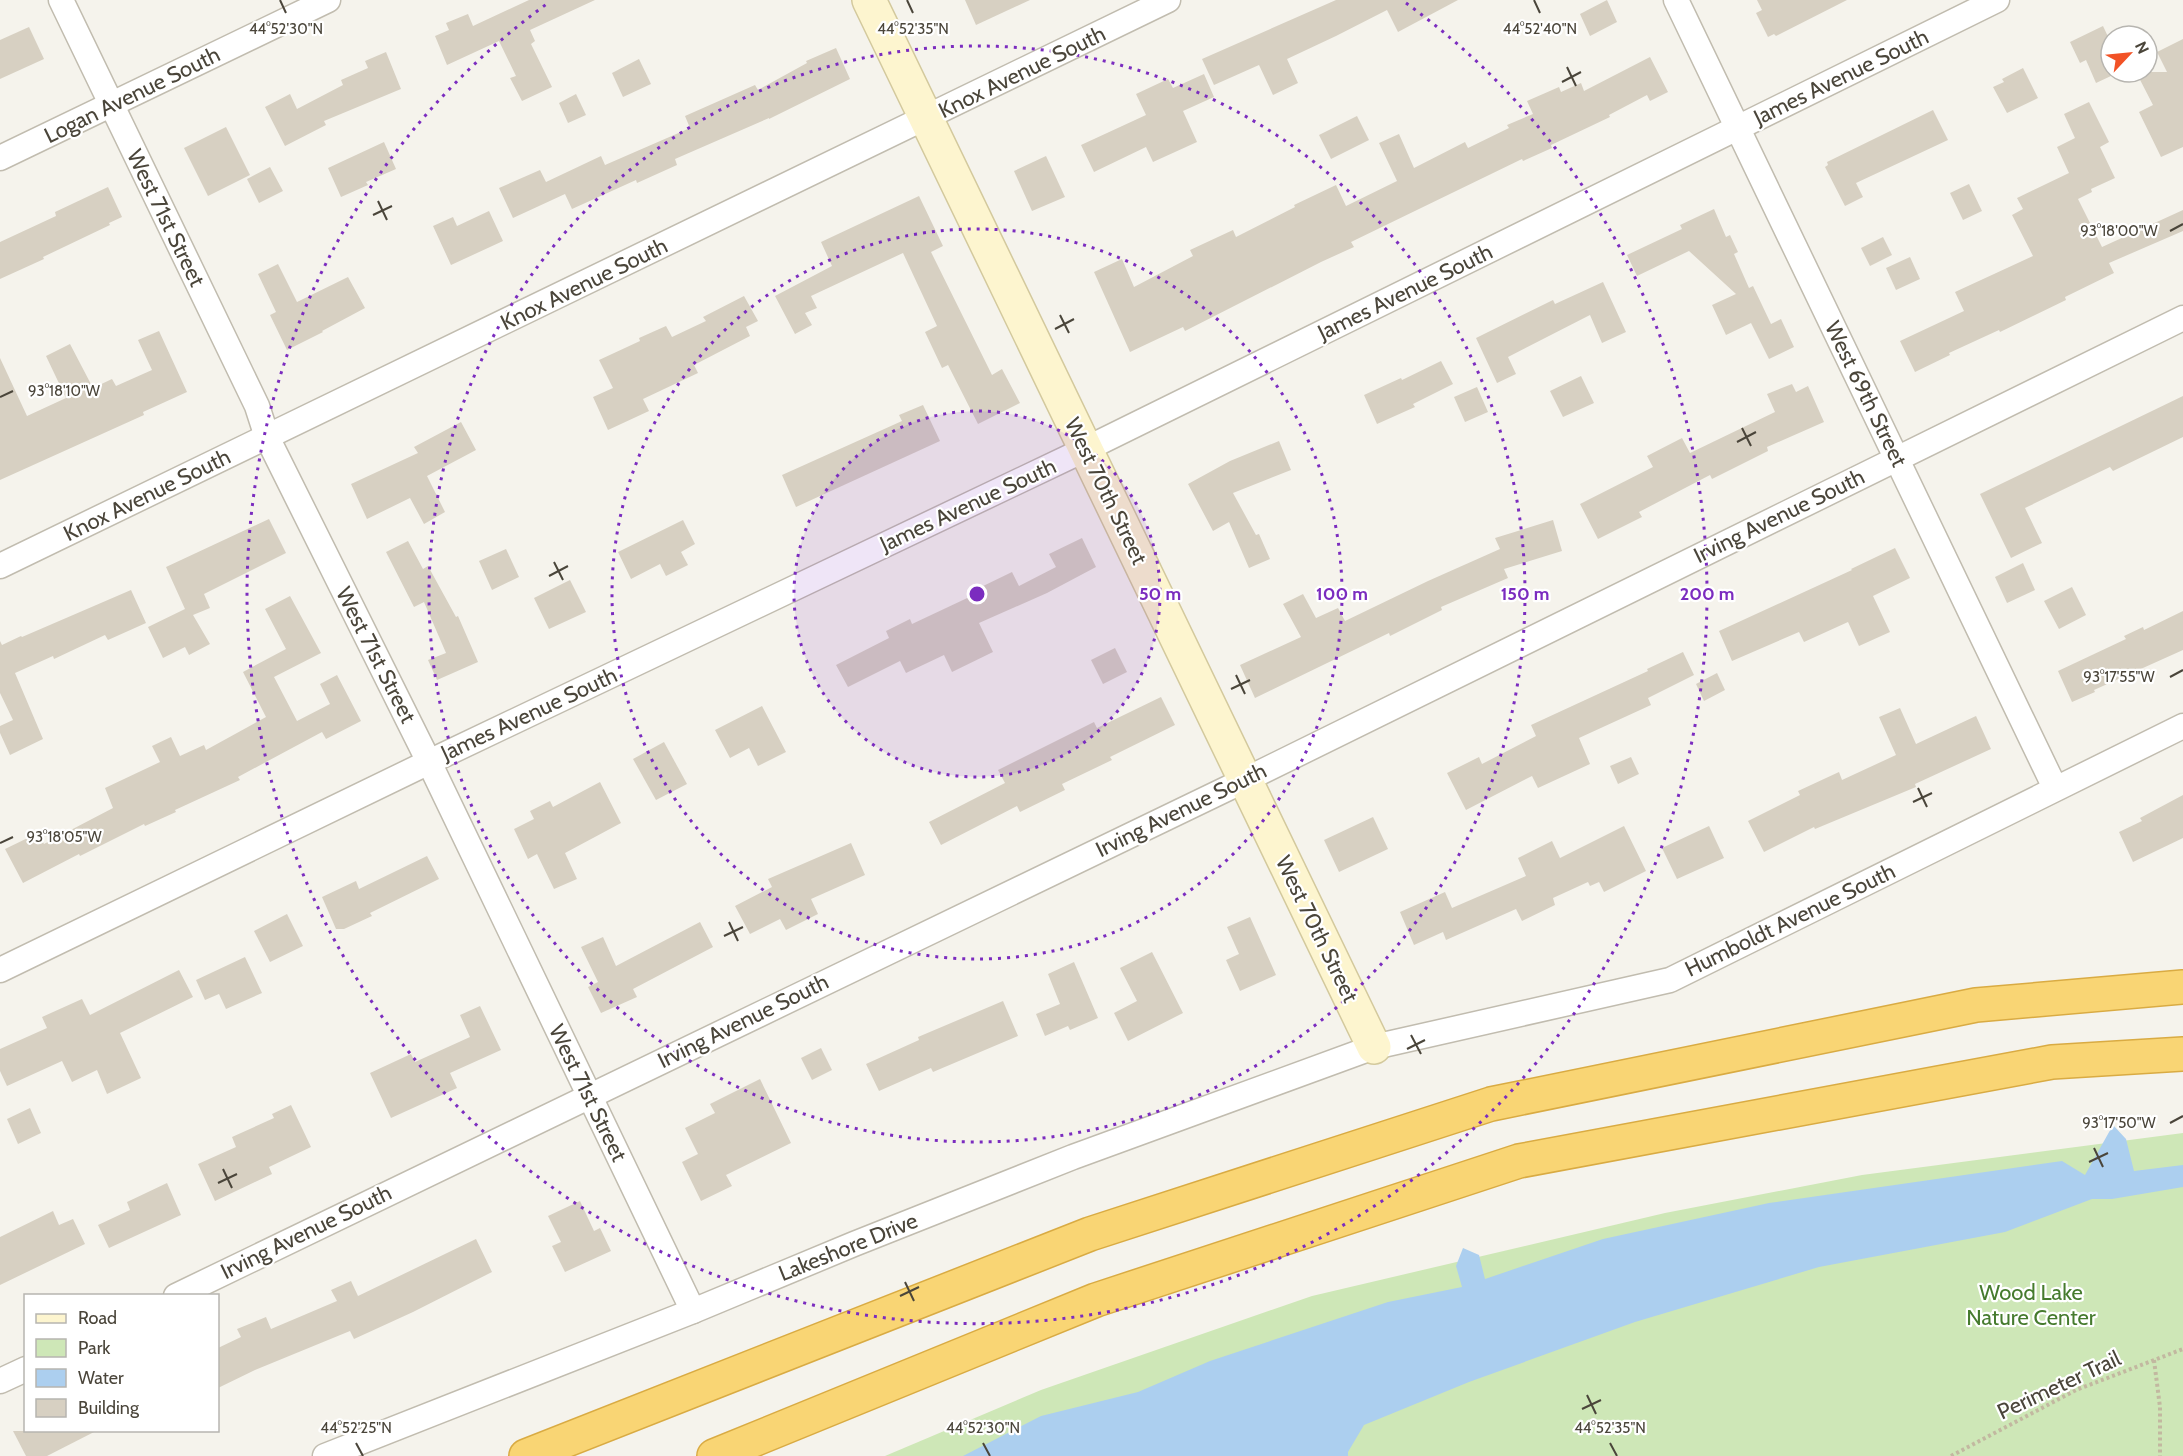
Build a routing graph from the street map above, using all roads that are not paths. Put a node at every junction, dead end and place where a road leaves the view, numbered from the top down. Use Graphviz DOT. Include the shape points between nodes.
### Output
graph roads {
  1 [pos="61,0"];
  2 [pos="328,0"];
  3 [pos="869,0"];
  4 [pos="1168,0"];
  5 [pos="1676,0"];
  6 [pos="1997,0"];
  7 [pos="111,105"];
  8 [pos="927,118"];
  9 [pos="1738,128"];
  10 [pos="0,158"];
  11 [pos="2183,318"];
  12 [pos="267,437"];
  13 [pos="1086,449"];
  14 [pos="1896,458"];
  15 [pos="0,566"];
  16 [pos="2183,726"];
  17 [pos="429,762"];
  18 [pos="1245,780"];
  19 [pos="2055,788"];
  20 [pos="0,970"];
  21 [pos="2183,987"];
  22 [pos="1374,1047"];
  23 [pos="2183,1054"];
  24 [pos="590,1095"];
  25 [pos="180,1294"];
  26 [pos="693,1311"];
  27 [pos="24,1370"];
  28 [pos="0,1381"];
  29 [pos="324,1456"];
  30 [pos="526,1456"];
  31 [pos="714,1456"];
  1 -- 7 [label="street, West 71st Street"];
  2 -- 7 [label="street, Logan Avenue South"];
  3 -- 8 [label="street, West 70th Street"];
  4 -- 8 [label="street, Knox Avenue South"];
  5 -- 9 [label="street, West 69th Street"];
  6 -- 9 [label="street, James Avenue South"];
  7 -- 10 [label="street, Logan Avenue South"];
  7 -- 12 [label="street, West 71st Street" via="257,406"];
  8 -- 12 [label="street, Knox Avenue South"];
  8 -- 13 [label="street, West 70th Street"];
  9 -- 13 [label="street, James Avenue South"];
  9 -- 14 [label="street, West 69th Street"];
  11 -- 14 [label="street, Irving Avenue South"];
  12 -- 15 [label="street, Knox Avenue South"];
  12 -- 17 [label="street, West 71st Street"];
  13 -- 17 [label="street, James Avenue South"];
  13 -- 18 [label="street, West 70th Street"];
  14 -- 18 [label="street, Irving Avenue South"];
  14 -- 19 [label="street, West 69th Street"];
  16 -- 19 [label="street, Humboldt Avenue South"];
  17 -- 20 [label="street, James Avenue South"];
  17 -- 24 [label="street, West 71st Street"];
  18 -- 22 [label="street, West 70th Street"];
  18 -- 24 [label="street, Irving Avenue South"];
  19 -- 22 [label="street, Humboldt Avenue South" via="1670,980"];
  21 -- 30 [label="highway" via="1976,1005 1491,1104 1090,1234"];
  22 -- 26 [label="street, Lakeshore Drive" via="1073,1157"];
  23 -- 31 [label="highway" via="2052,1062 1519,1161 1096,1300"];
  24 -- 25 [label="street, Irving Avenue South"];
  24 -- 26 [label="street, West 71st Street"];
  26 -- 29 [label="street, Lakeshore Drive"];
  27 -- 28 [label="street"];
}
